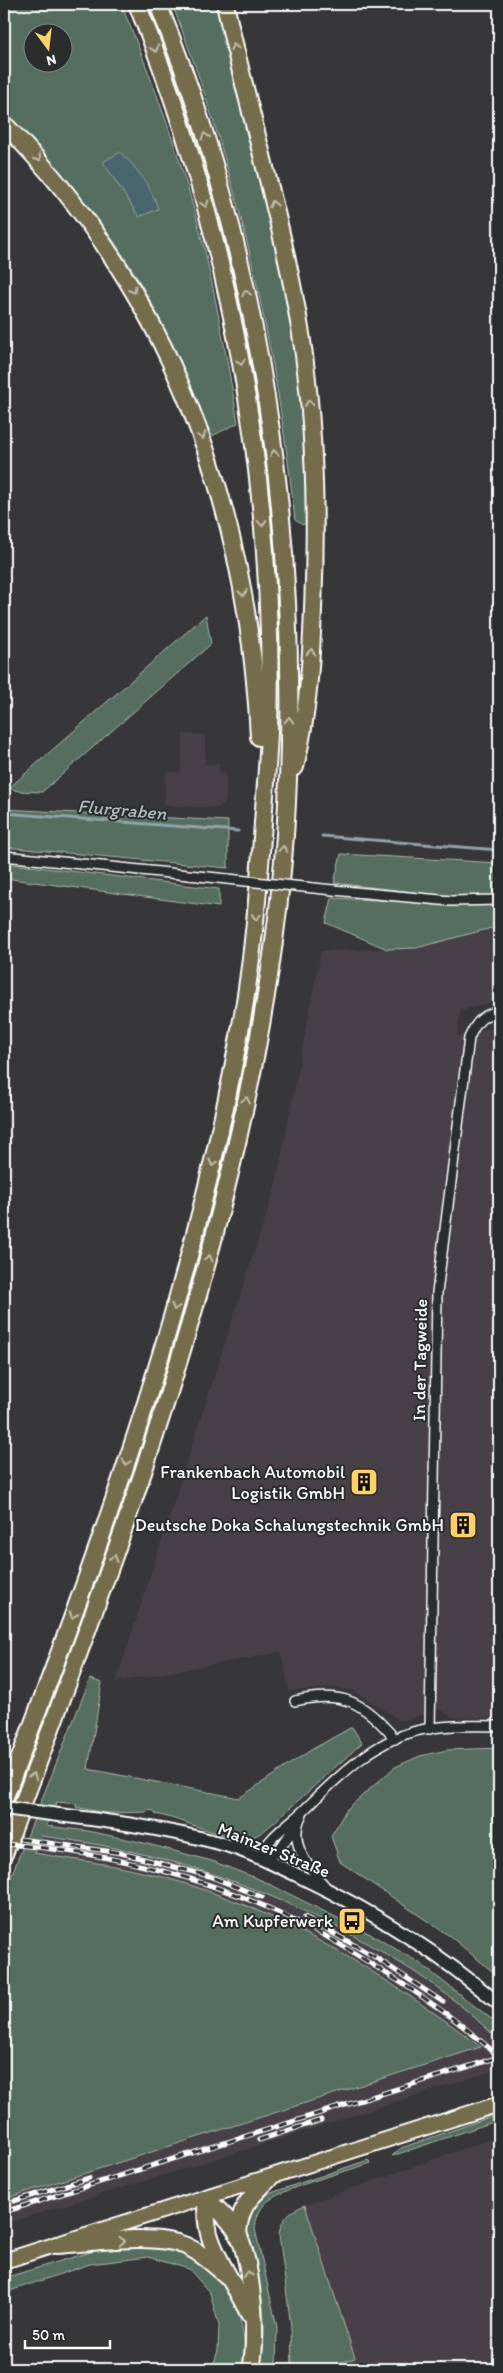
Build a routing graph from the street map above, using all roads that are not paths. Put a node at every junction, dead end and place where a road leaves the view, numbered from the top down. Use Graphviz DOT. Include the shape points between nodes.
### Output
graph roads {
  1 [pos="137,4"];
  2 [pos="158,4"];
  3 [pos="225,4"];
  4 [pos="4,124"];
  5 [pos="287,804"];
  6 [pos="261,851"];
  7 [pos="4,856"];
  8 [pos="499,900"];
  9 [pos="499,1011"];
  10 [pos="295,1701"];
  11 [pos="499,1726"];
  12 [pos="430,1729"];
  13 [pos="395,1739"];
  14 [pos="4,1799"];
  15 [pos="4,1808"];
  16 [pos="304,1810"];
  17 [pos="296,1824"];
  18 [pos="4,1854"];
  19 [pos="259,1858"];
  20 [pos="330,1892"];
  21 [pos="499,2004"];
  22 [pos="499,2104"];
  23 [pos="269,2179"];
  24 [pos="206,2198"];
  25 [pos="238,2236"];
  26 [pos="56,2245"];
  27 [pos="4,2261"];
  28 [pos="227,2276"];
  29 [pos="253,2323"];
  30 [pos="251,2369"];
  1 -- 6 [label="highway, one-way" via="181,122 208,214 249,410 262,518 269,626 269,735"];
  5 -- 2 [label="highway, one-way" via="290,693 287,594 279,495 263,379 226,209 196,109"];
  5 -- 3 [label="highway, one-way" via="305,721 311,669 315,531 313,457 301,334"];
  4 -- 6 [label="highway, one-way" via="56,180 119,266 170,358 207,448 226,510 243,590 257,702"];
  18 -- 5 [label="highway, one-way" via="112,1563 170,1389 207,1263 241,1126 268,984"];
  6 -- 14 [label="highway, one-way" via="244,1006 215,1154 188,1260 91,1566"];
  7 -- 8 [label="street, bridge" via="451,901"];
  9 -- 12 [label="street, In der Tagweide" via="485,1014 475,1024 469,1038 437,1293"];
  10 -- 13 [label="street" via="349,1699 370,1712"];
  11 -- 12 [label="street"];
  12 -- 13 [label="street"];
  13 -- 16 [label="street" via="350,1768"];
  15 -- 19 [label="main road, Mainzer Straße, bridge" via="162,1830 220,1844"];
  16 -- 17 [label="street"];
  16 -- 19 [label="street" via="273,1836"];
  17 -- 19 [label="street" via="277,1853"];
  17 -- 20 [label="street" via="303,1860"];
  19 -- 20 [label="main road, Mainzer Straße"];
  20 -- 21 [label="main road, Mainzer Straße" via="418,1942"];
  22 -- 23 [label="main road"];
  23 -- 24 [label="main road"];
  23 -- 25 [label="highway" via="245,2202 239,2217"];
  24 -- 25 [label="highway"];
  24 -- 26 [label="main road"];
  24 -- 28 [label="highway" via="210,2237"];
  29 -- 25 [label="highway, one-way" via="250,2288"];
  26 -- 27 [label="main road"];
  26 -- 28 [label="highway, one-way" via="149,2239 169,2241 204,2256"];
  28 -- 29 [label="highway"];
  29 -- 30 [label="highway"];
}
